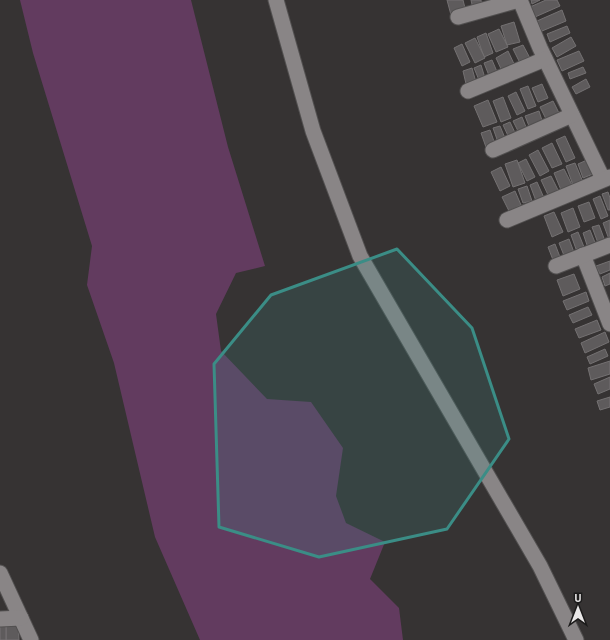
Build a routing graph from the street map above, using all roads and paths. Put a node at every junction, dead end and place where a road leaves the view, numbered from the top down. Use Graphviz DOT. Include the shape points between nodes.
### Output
graph roads {
  1 [pos="276,0"];
  2 [pos="519,0"];
  3 [pos="458,17"];
  4 [pos="545,59"];
  5 [pos="468,91"];
  6 [pos="572,115"];
  7 [pos="493,150"];
  8 [pos="606,178"];
  9 [pos="507,220"];
  10 [pos="610,245"];
  11 [pos="583,255"];
  12 [pos="556,266"];
  13 [pos="610,324"];
  14 [pos="0,573"];
  15 [pos="21,618"];
  16 [pos="0,619"];
  17 [pos="31,640"];
  18 [pos="576,640"];
  1 -- 18 [label="street" via="313,131 360,256 540,566"];
  2 -- 3 [label="street"];
  2 -- 4 [label="street"];
  4 -- 5 [label="street"];
  4 -- 6 [label="street"];
  6 -- 7 [label="street"];
  6 -- 8 [label="street"];
  8 -- 9 [label="street"];
  10 -- 11 [label="street"];
  11 -- 12 [label="street"];
  11 -- 13 [label="street"];
  14 -- 15 [label="street"];
  15 -- 16 [label="street"];
  15 -- 17 [label="street"];
}
